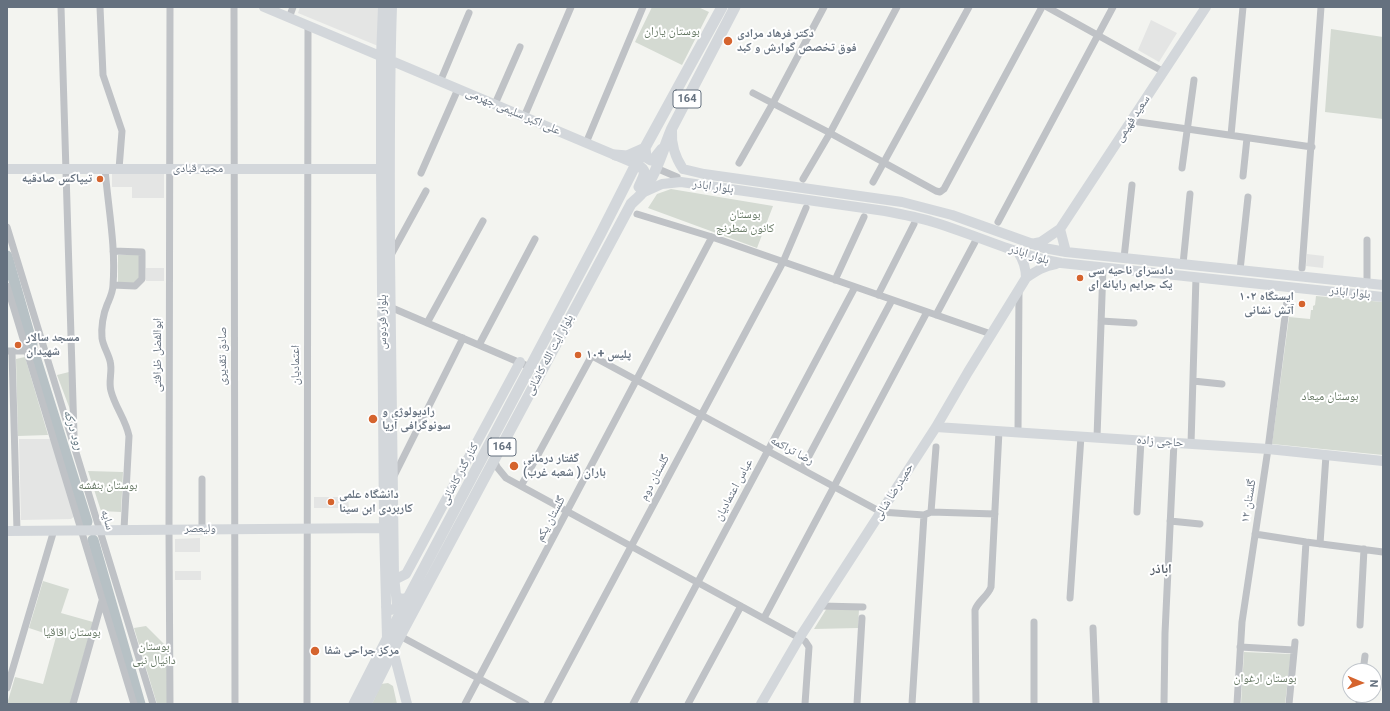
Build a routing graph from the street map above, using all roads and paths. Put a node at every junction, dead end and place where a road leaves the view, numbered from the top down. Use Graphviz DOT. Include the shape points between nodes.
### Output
graph roads {
  1 [pos="61,7"];
  2 [pos="100,7"];
  3 [pos="170,7"];
  4 [pos="234,7"];
  5 [pos="264,7"];
  6 [pos="293,7"];
  7 [pos="383,7"];
  8 [pos="392,7"];
  9 [pos="571,7"];
  10 [pos="643,7"];
  11 [pos="722,7"];
  12 [pos="735,7"];
  13 [pos="824,7"];
  14 [pos="897,7"];
  15 [pos="970,7"];
  16 [pos="1042,7"];
  17 [pos="1047,7"];
  18 [pos="1113,7"];
  19 [pos="1206,7"];
  20 [pos="1243,7"];
  21 [pos="1321,7"];
  22 [pos="469,13"];
  23 [pos="289,18"];
  24 [pos="308,26"];
  25 [pos="1098,34"];
  26 [pos="520,47"];
  27 [pos="386,59"];
  28 [pos="1164,72"];
  29 [pos="1194,80"];
  30 [pos="440,82"];
  31 [pos="458,89"];
  32 [pos="753,93"];
  33 [pos="773,103"];
  34 [pos="495,104"];
  35 [pos="524,117"];
  36 [pos="1132,121"];
  37 [pos="672,128"];
  38 [pos="1187,129"];
  39 [pos="830,133"];
  40 [pos="1231,135"];
  41 [pos="1247,138"];
  42 [pos="586,143"];
  43 [pos="663,147"];
  44 [pos="1312,147"];
  45 [pos="645,148"];
  46 [pos="615,155"];
  47 [pos="739,163"];
  48 [pos="884,163"];
  49 [pos="636,164"];
  50 [pos="656,168"];
  51 [pos="1182,168"];
  52 [pos="7,169"];
  53 [pos="66,169"];
  54 [pos="106,169"];
  55 [pos="119,169"];
  56 [pos="170,169"];
  57 [pos="234,169"];
  58 [pos="308,169"];
  59 [pos="385,169"];
  60 [pos="683,169"];
  61 [pos="422,173"];
  62 [pos="1243,176"];
  63 [pos="803,179"];
  64 [pos="679,180"];
  65 [pos="873,182"];
  66 [pos="1132,185"];
  67 [pos="426,191"];
  68 [pos="642,193"];
  69 [pos="1190,194"];
  70 [pos="1248,198"];
  71 [pos="631,204"];
  72 [pos="806,208"];
  73 [pos="637,214"];
  74 [pos="864,217"];
  75 [pos="484,221"];
  76 [pos="998,222"];
  77 [pos="914,224"];
  78 [pos="7,227"];
  79 [pos="1060,229"];
  80 [pos="712,237"];
  81 [pos="535,239"];
  82 [pos="1367,240"];
  83 [pos="975,242"];
  84 [pos="1031,244"];
  85 [pos="113,251"];
  86 [pos="1018,252"];
  87 [pos="1066,252"];
  88 [pos="386,257"];
  89 [pos="1124,258"];
  90 [pos="783,262"];
  91 [pos="1061,263"];
  92 [pos="1183,264"];
  93 [pos="1103,268"];
  94 [pos="1302,268"];
  95 [pos="1240,270"];
  96 [pos="1026,278"];
  97 [pos="1196,278"];
  98 [pos="835,280"];
  99 [pos="1367,283"];
  100 [pos="1383,285"];
  101 [pos="7,286"];
  102 [pos="113,286"];
  103 [pos="855,287"];
  104 [pos="1019,290"];
  105 [pos="878,295"];
  106 [pos="1383,297"];
  107 [pos="892,300"];
  108 [pos="1287,301"];
  109 [pos="386,307"];
  110 [pos="927,312"];
  111 [pos="936,315"];
  112 [pos="1101,321"];
  113 [pos="427,323"];
  114 [pos="1134,323"];
  115 [pos="991,334"];
  116 [pos="463,338"];
  117 [pos="479,345"];
  118 [pos="10,351"];
  119 [pos="27,351"];
  120 [pos="525,365"];
  121 [pos="636,380"];
  122 [pos="1193,381"];
  123 [pos="1222,384"];
  124 [pos="701,415"];
  125 [pos="936,427"];
  126 [pos="999,431"];
  127 [pos="1018,432"];
  128 [pos="1081,436"];
  129 [pos="1097,437"];
  130 [pos="1141,440"];
  131 [pos="1174,442"];
  132 [pos="74,444"];
  133 [pos="1191,444"];
  134 [pos="936,447"];
  135 [pos="1268,449"];
  136 [pos="768,450"];
  137 [pos="1326,455"];
  138 [pos="494,460"];
  139 [pos="1383,461"];
  140 [pos="802,469"];
  141 [pos="486,477"];
  142 [pos="388,478"];
  143 [pos="506,478"];
  144 [pos="202,479"];
  145 [pos="521,486"];
  146 [pos="834,486"];
  147 [pos="567,511"];
  148 [pos="881,512"];
  149 [pos="1137,512"];
  150 [pos="928,514"];
  151 [pos="995,514"];
  152 [pos="1170,521"];
  153 [pos="1200,524"];
  154 [pos="235,528"];
  155 [pos="306,528"];
  156 [pos="389,528"];
  157 [pos="99,529"];
  158 [pos="124,529"];
  159 [pos="169,529"];
  160 [pos="202,529"];
  161 [pos="54,530"];
  162 [pos="81,530"];
  163 [pos="12,531"];
  164 [pos="1255,534"];
  165 [pos="1306,542"];
  166 [pos="1320,544"];
  167 [pos="631,546"];
  168 [pos="1364,549"];
  169 [pos="1383,552"];
  170 [pos="394,576"];
  171 [pos="698,582"];
  172 [pos="396,595"];
  173 [pos="408,598"];
  174 [pos="1070,598"];
  175 [pos="102,601"];
  176 [pos="741,606"];
  177 [pos="821,606"];
  178 [pos="386,607"];
  179 [pos="862,607"];
  180 [pos="764,618"];
  181 [pos="862,618"];
  182 [pos="1034,622"];
  183 [pos="1301,623"];
  184 [pos="1360,625"];
  185 [pos="1093,628"];
  186 [pos="400,636"];
  187 [pos="800,637"];
  188 [pos="387,638"];
  189 [pos="1240,647"];
  190 [pos="393,650"];
  191 [pos="1365,656"];
  192 [pos="1364,663"];
  193 [pos="479,678"];
  194 [pos="7,688"];
  195 [pos="132,703"];
  196 [pos="73,704"];
  197 [pos="153,704"];
  198 [pos="170,704"];
  199 [pos="235,704"];
  200 [pos="307,704"];
  201 [pos="354,704"];
  202 [pos="366,704"];
  203 [pos="407,704"];
  204 [pos="465,704"];
  205 [pos="526,704"];
  206 [pos="547,704"];
  207 [pos="633,704"];
  208 [pos="688,704"];
  209 [pos="761,704"];
  210 [pos="805,704"];
  211 [pos="858,704"];
  212 [pos="912,704"];
  213 [pos="976,704"];
  214 [pos="1034,704"];
  215 [pos="1096,704"];
  216 [pos="1164,704"];
  217 [pos="1237,704"];
  218 [pos="1289,704"];
  1 -- 53 [label="street"];
  2 -- 55 [label="street" via="103,75 122,131"];
  3 -- 56 [label="street, ابوالفضل ظرافتی"];
  4 -- 57 [label="street, صادق تقدیری"];
  5 -- 23 [label="main road, علی اکبر سلیمی جهرمی"];
  6 -- 23 [label="street"];
  7 -- 27 [label="main road, بلوار فردوس"];
  8 -- 27 [label="main road, بلوار فردوس"];
  9 -- 35 [label="street"];
  10 -- 42 [label="street"];
  11 -- 45 [label="main road, بلوار آیت الله کاشانی / 164"];
  12 -- 37 [label="main road, بلوار آیت الله کاشانی / 164"];
  13 -- 33 [label="street"];
  14 -- 39 [label="street"];
  15 -- 48 [label="street"];
  16 -- 48 [label="street" via="944,189 936,191"];
  17 -- 25 [label="street"];
  18 -- 25 [label="street"];
  19 -- 28 [label="main road, سعید فهیمی"];
  20 -- 40 [label="street"];
  21 -- 44 [label="street"];
  22 -- 30 [label="street"];
  23 -- 24 [label="main road, علی اکبر سلیمی جهرمی"];
  24 -- 27 [label="main road, علی اکبر سلیمی جهرمی"];
  24 -- 58 [label="street, اعتمادیان"];
  25 -- 28 [label="street"];
  25 -- 76 [label="street"];
  26 -- 34 [label="street"];
  27 -- 30 [label="main road, علی اکبر سلیمی جهرمی"];
  27 -- 59 [label="main road, بلوار فردوس"];
  28 -- 36 [label="main road, سعید فهیمی"];
  29 -- 38 [label="street"];
  30 -- 31 [label="main road, علی اکبر سلیمی جهرمی"];
  31 -- 34 [label="main road, علی اکبر سلیمی جهرمی"];
  31 -- 61 [label="street"];
  32 -- 33 [label="street"];
  33 -- 39 [label="street"];
  33 -- 47 [label="street"];
  34 -- 35 [label="main road, علی اکبر سلیمی جهرمی"];
  35 -- 42 [label="main road, علی اکبر سلیمی جهرمی"];
  36 -- 38 [label="street"];
  36 -- 79 [label="main road, سعید فهیمی"];
  37 -- 43 [label="main road, بلوار آیت الله کاشانی / 164"];
  37 -- 60 [label="main road" via="673,150"];
  38 -- 40 [label="street"];
  38 -- 51 [label="street"];
  39 -- 48 [label="street"];
  39 -- 63 [label="street"];
  40 -- 41 [label="street"];
  41 -- 44 [label="street"];
  41 -- 62 [label="street"];
  42 -- 46 [label="main road, علی اکبر سلیمی جهرمی"];
  43 -- 45 [label="main road" via="654,159 650,160 646,157"];
  43 -- 50 [label="main road, بلوار آیت الله کاشانی / 164"];
  44 -- 94 [label="street"];
  45 -- 46 [label="main road" via="627,156"];
  45 -- 49 [label="main road, بلوار آیت الله کاشانی / 164"];
  46 -- 49 [label="main road, علی اکبر سلیمی جهرمی"];
  48 -- 65 [label="street"];
  49 -- 71 [label="main road" via="643,167 645,174"];
  49 -- 120 [label="main road, بلوار آیت الله کاشانی / 164" via="601,234"];
  50 -- 64 [label="street"];
  50 -- 68 [label="main road, بلوار آیت الله کاشانی / 164"];
  52 -- 53 [label="main road, مجید قبادی"];
  53 -- 54 [label="main road, مجید قبادی"];
  53 -- 132 [label="street"];
  54 -- 55 [label="main road, مجید قبادی"];
  54 -- 85 [label="street"];
  55 -- 56 [label="main road, مجید قبادی"];
  56 -- 57 [label="main road, مجید قبادی"];
  56 -- 159 [label="street, ابوالفضل ظرافتی"];
  57 -- 58 [label="main road, مجید قبادی"];
  57 -- 154 [label="street, صادق تقدیری"];
  58 -- 59 [label="main road, مجید قبادی"];
  58 -- 155 [label="street, اعتمادیان"];
  59 -- 88 [label="main road, بلوار فردوس"];
  60 -- 64 [label="main road" via="677,173"];
  60 -- 84 [label="main road, بلوار اباذر" via="910,204 952,215"];
  64 -- 68 [label="main road, بلوار اباذر"];
  64 -- 86 [label="main road, بلوار اباذر" via="885,211 934,222"];
  66 -- 89 [label="street"];
  67 -- 88 [label="street"];
  68 -- 71 [label="main road, بلوار آیت الله کاشانی / 164"];
  69 -- 92 [label="street"];
  70 -- 95 [label="street"];
  71 -- 138 [label="main road, بلوار آیت الله کاشانی / 164"];
  72 -- 90 [label="street, گلستان دوم"];
  73 -- 80 [label="street"];
  74 -- 98 [label="street"];
  75 -- 113 [label="street"];
  77 -- 105 [label="street"];
  78 -- 132 [label="street, سایه"];
  79 -- 84 [label="main road" via="1041,242"];
  79 -- 87 [label="main road"];
  80 -- 90 [label="street"];
  80 -- 121 [label="street, گلستان یکم"];
  81 -- 117 [label="street"];
  82 -- 99 [label="street"];
  83 -- 111 [label="street"];
  84 -- 87 [label="main road, بلوار اباذر"];
  85 -- 102 [label="street"];
  85 -- 102 [label="street" via="142,252 142,278 135,286"];
  86 -- 91 [label="main road, بلوار اباذر"];
  86 -- 96 [label="main road" via="1024,260"];
  87 -- 89 [label="main road, بلوار اباذر"];
  88 -- 109 [label="main road, بلوار فردوس"];
  89 -- 92 [label="main road, بلوار اباذر"];
  90 -- 98 [label="street"];
  90 -- 124 [label="street, گلستان دوم"];
  91 -- 93 [label="main road, بلوار اباذر"];
  91 -- 96 [label="main road" via="1036,270"];
  92 -- 95 [label="main road, بلوار اباذر"];
  93 -- 97 [label="main road, بلوار اباذر"];
  93 -- 112 [label="street"];
  95 -- 99 [label="main road, بلوار اباذر"];
  96 -- 104 [label="main road, حمیدرضا شالی"];
  97 -- 106 [label="main road, بلوار اباذر"];
  97 -- 122 [label="street"];
  98 -- 103 [label="street"];
  99 -- 100 [label="main road, بلوار اباذر"];
  101 -- 119 [label="street"];
  102 -- 158 [label="street" via="105,312 102,336 110,361 111,391 129,436"];
  103 -- 105 [label="street"];
  103 -- 136 [label="street, عباس اعتمادیان"];
  104 -- 115 [label="main road, حمیدرضا شالی"];
  104 -- 127 [label="street"];
  105 -- 107 [label="street"];
  107 -- 110 [label="street"];
  107 -- 140 [label="street"];
  108 -- 135 [label="street, گلستان ۱۲"];
  109 -- 113 [label="street"];
  109 -- 142 [label="main road, بلوار فردوس"];
  110 -- 111 [label="street"];
  110 -- 146 [label="street"];
  111 -- 115 [label="street"];
  112 -- 114 [label="street"];
  112 -- 129 [label="street"];
  113 -- 116 [label="street"];
  115 -- 125 [label="main road, حمیدرضا شالی"];
  116 -- 117 [label="street"];
  116 -- 142 [label="street"];
  117 -- 120 [label="street"];
  118 -- 119 [label="street"];
  118 -- 163 [label="street"];
  119 -- 162 [label="street"];
  120 -- 170 [label="main road, کنار گذر کاشانی" via="406,574 398,578"];
  120 -- 173 [label="main road, بلوار آیت الله کاشانی / 164"];
  121 -- 124 [label="street, رضا تراکمه"];
  121 -- 145 [label="street, رضا تراکمه" via="591,356"];
  121 -- 147 [label="street, گلستان یکم"];
  122 -- 123 [label="street"];
  122 -- 133 [label="street"];
  124 -- 136 [label="street, رضا تراکمه"];
  124 -- 167 [label="street, گلستان دوم"];
  125 -- 126 [label="main road, حاجی زاده"];
  125 -- 148 [label="main road, حمیدرضا شالی"];
  126 -- 127 [label="main road, حاجی زاده"];
  126 -- 151 [label="street"];
  127 -- 128 [label="main road, حاجی زاده"];
  128 -- 129 [label="main road, حاجی زاده"];
  128 -- 174 [label="street"];
  129 -- 130 [label="main road, حاجی زاده"];
  130 -- 131 [label="main road, حاجی زاده"];
  130 -- 149 [label="street"];
  131 -- 133 [label="main road, حاجی زاده"];
  131 -- 152 [label="street"];
  132 -- 157 [label="street, سایه"];
  133 -- 135 [label="main road, حاجی زاده"];
  134 -- 150 [label="street"];
  135 -- 137 [label="main road, حاجی زاده"];
  135 -- 164 [label="street, گلستان ۱۲"];
  136 -- 140 [label="street, رضا تراکمه"];
  136 -- 171 [label="street, عباس اعتمادیان"];
  137 -- 139 [label="main road, حاجی زاده"];
  137 -- 166 [label="street"];
  138 -- 141 [label="main road, بلوار آیت الله کاشانی / 164"];
  138 -- 143 [label="street"];
  140 -- 146 [label="street, رضا تراکمه"];
  141 -- 143 [label="street"];
  141 -- 186 [label="main road, بلوار آیت الله کاشانی / 164"];
  142 -- 156 [label="main road, بلوار فردوس"];
  143 -- 145 [label="street"];
  144 -- 160 [label="street"];
  145 -- 147 [label="street"];
  146 -- 148 [label="street, رضا تراکمه"];
  146 -- 180 [label="street"];
  147 -- 167 [label="street"];
  147 -- 193 [label="street, گلستان یکم"];
  148 -- 150 [label="street, رضا تراکمه"];
  148 -- 177 [label="main road, حمیدرضا شالی"];
  150 -- 151 [label="street, رضا تراکمه"];
  150 -- 212 [label="street"];
  151 -- 213 [label="street" via="991,587 975,610"];
  152 -- 153 [label="street"];
  152 -- 216 [label="street"];
  154 -- 155 [label="main road, ولیعصر"];
  154 -- 160 [label="main road, ولیعصر"];
  154 -- 199 [label="street, صادق تقدیری"];
  155 -- 156 [label="main road, ولیعصر"];
  155 -- 200 [label="street, اعتمادیان"];
  156 -- 170 [label="main road, بلوار فردوس"];
  156 -- 178 [label="main road, بلوار فردوس"];
  157 -- 158 [label="main road, ولیعصر"];
  157 -- 162 [label="main road, ولیعصر"];
  157 -- 197 [label="street, سایه"];
  158 -- 159 [label="main road, ولیعصر"];
  159 -- 160 [label="main road, ولیعصر"];
  159 -- 198 [label="street, ابوالفضل ظرافتی"];
  161 -- 162 [label="main road, ولیعصر"];
  161 -- 163 [label="main road, ولیعصر"];
  161 -- 194 [label="street"];
  162 -- 175 [label="street"];
  164 -- 165 [label="street"];
  164 -- 189 [label="street, گلستان ۱۲"];
  165 -- 166 [label="street"];
  165 -- 183 [label="street"];
  166 -- 168 [label="street"];
  167 -- 171 [label="street"];
  167 -- 206 [label="street, گلستان دوم"];
  168 -- 169 [label="street"];
  168 -- 184 [label="street"];
  170 -- 172 [label="main road, بلوار فردوس"];
  171 -- 176 [label="street"];
  171 -- 207 [label="street, عباس اعتمادیان"];
  172 -- 173 [label="main road"];
  172 -- 178 [label="main road" via="395,608 391,610"];
  173 -- 188 [label="main road, بلوار آیت الله کاشانی / 164"];
  175 -- 195 [label="street"];
  175 -- 196 [label="street"];
  176 -- 180 [label="street"];
  176 -- 208 [label="street"];
  177 -- 179 [label="street"];
  177 -- 187 [label="main road, حمیدرضا شالی"];
  178 -- 188 [label="main road, بلوار فردوس"];
  180 -- 187 [label="street"];
  181 -- 211 [label="street"];
  182 -- 214 [label="street"];
  185 -- 215 [label="street"];
  186 -- 190 [label="main road, بلوار آیت الله کاشانی / 164"];
  186 -- 193 [label="street"];
  187 -- 209 [label="main road, حمیدرضا شالی"];
  187 -- 210 [label="street" via="809,647"];
  188 -- 201 [label="main road, بلوار آیت الله کاشانی / 164"];
  189 -- 217 [label="street, گلستان ۱۲"];
  189 -- 218 [label="street" via="1295,646"];
  190 -- 202 [label="main road, بلوار آیت الله کاشانی / 164"];
  190 -- 203 [label="main road"];
  191 -- 192 [label="street"];
  193 -- 204 [label="street, گلستان یکم"];
  193 -- 205 [label="street"];
}
